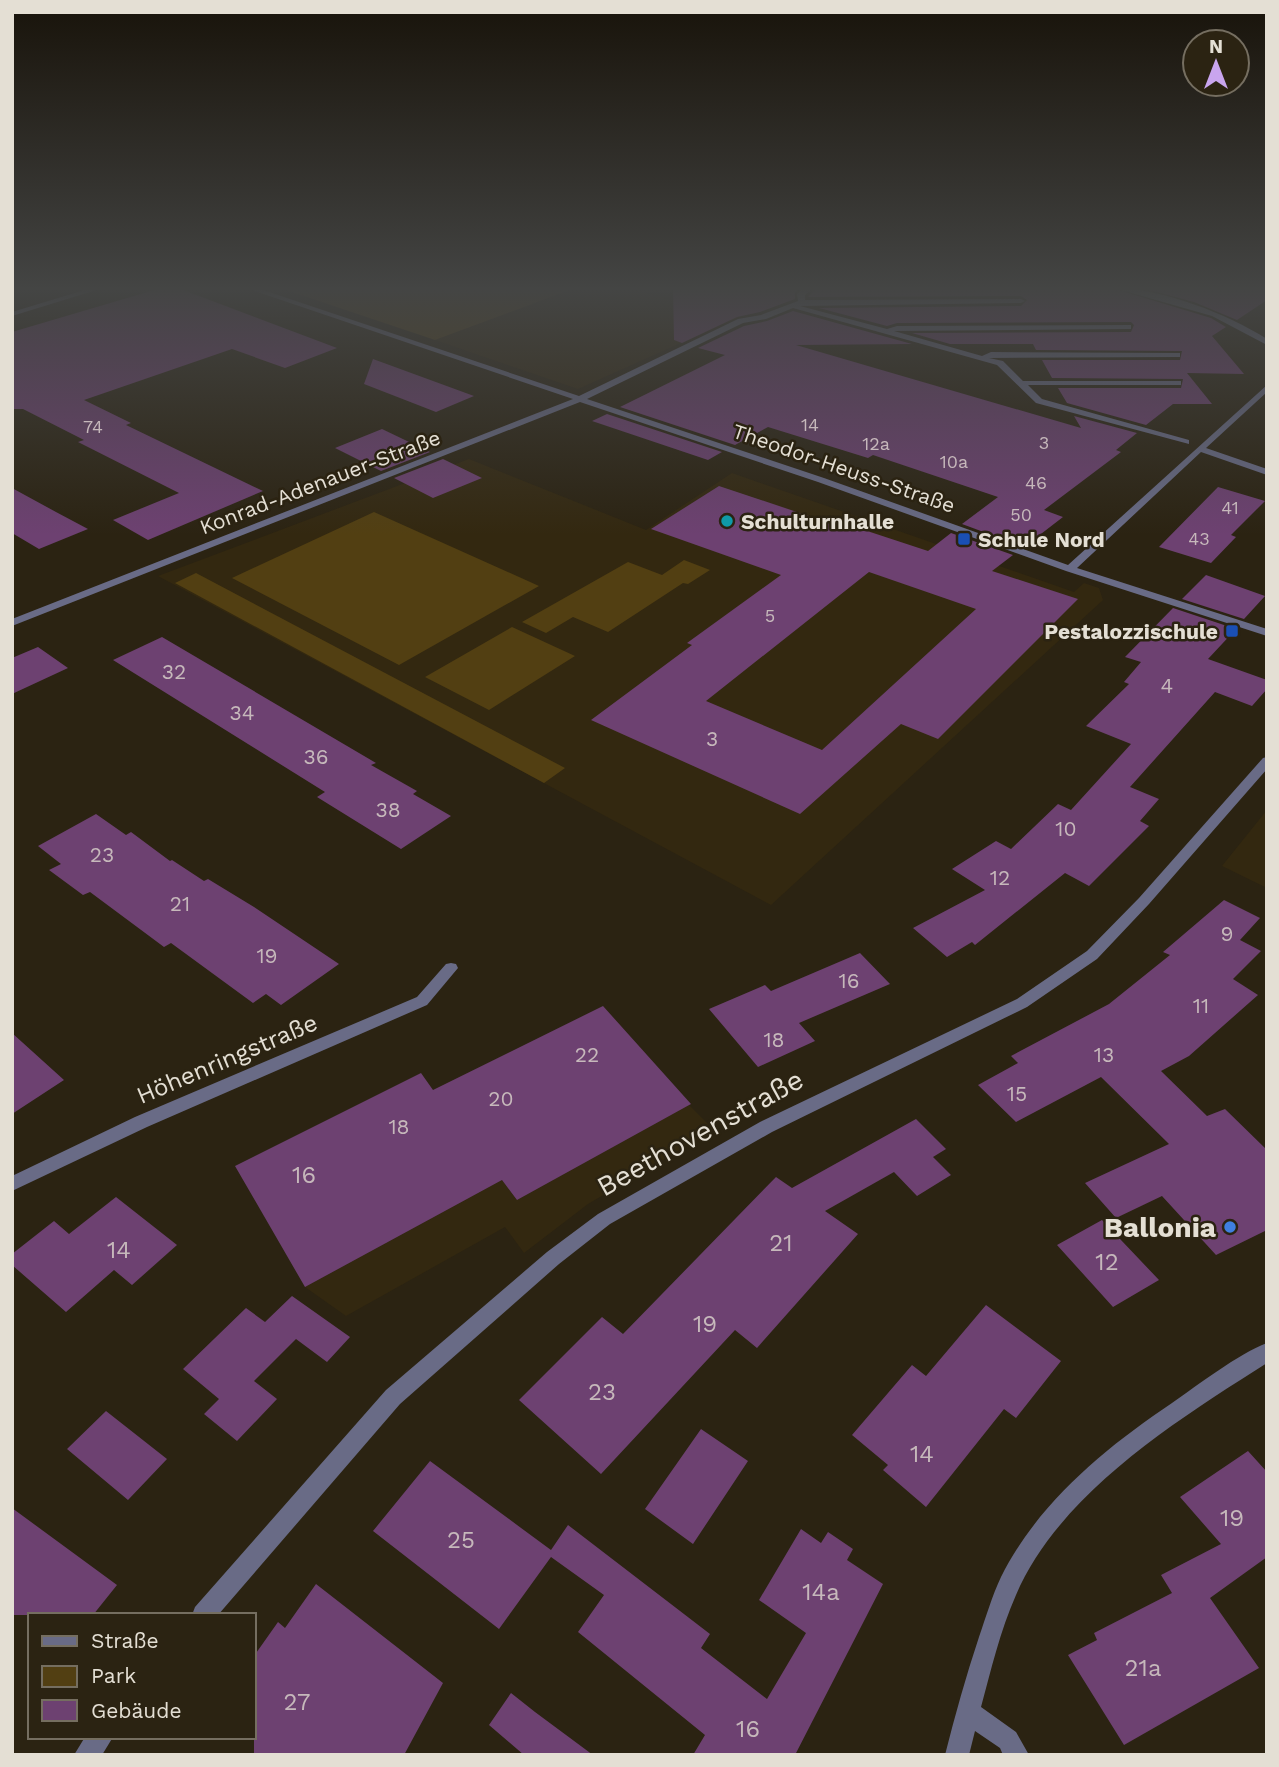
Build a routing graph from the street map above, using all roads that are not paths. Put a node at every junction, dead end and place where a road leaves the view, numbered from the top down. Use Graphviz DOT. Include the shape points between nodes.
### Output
graph roads {
  1 [pos="494,370"];
  2 [pos="641,370"];
  3 [pos="1009,370"];
  4 [pos="1023,383"];
  5 [pos="1178,383"];
  6 [pos="1267,387"];
  7 [pos="582,400"];
  8 [pos="1186,442"];
  9 [pos="1200,449"];
  10 [pos="1267,472"];
  11 [pos="1070,569"];
  12 [pos="12,623"];
  13 [pos="1267,633"];
  14 [pos="1267,761"];
  15 [pos="451,968"];
  16 [pos="12,1184"];
  17 [pos="1267,1352"];
  18 [pos="205,1613"];
  19 [pos="967,1712"];
  20 [pos="99,1739"];
  21 [pos="86,1755"];
  22 [pos="957,1755"];
  23 [pos="1017,1755"];
  1 -- 7 [label="street, Theodor-Heuss-Straße"];
  2 -- 7 [label="street, Konrad-Adenauer-Straße"];
  3 -- 4 [label="street"];
  4 -- 5 [label="street"];
  4 -- 8 [label="street" via="1039,401"];
  6 -- 9 [label="street"];
  7 -- 11 [label="street, Theodor-Heuss-Straße"];
  7 -- 12 [label="street, Konrad-Adenauer-Straße"];
  9 -- 10 [label="street"];
  9 -- 11 [label="street"];
  11 -- 13 [label="street, Theodor-Heuss-Straße"];
  14 -- 18 [label="street, Beethovenstraße" via="1100,946 1046,988 766,1127 604,1219 553,1258 393,1397"];
  15 -- 16 [label="street, Höhenringstraße" via="422,1001 141,1122"];
  17 -- 19 [label="street" via="1118,1453 1045,1527 1009,1584"];
  19 -- 22 [label="street"];
  19 -- 23 [label="street" via="1008,1740"];
  20 -- 21 [label="street"];
}
